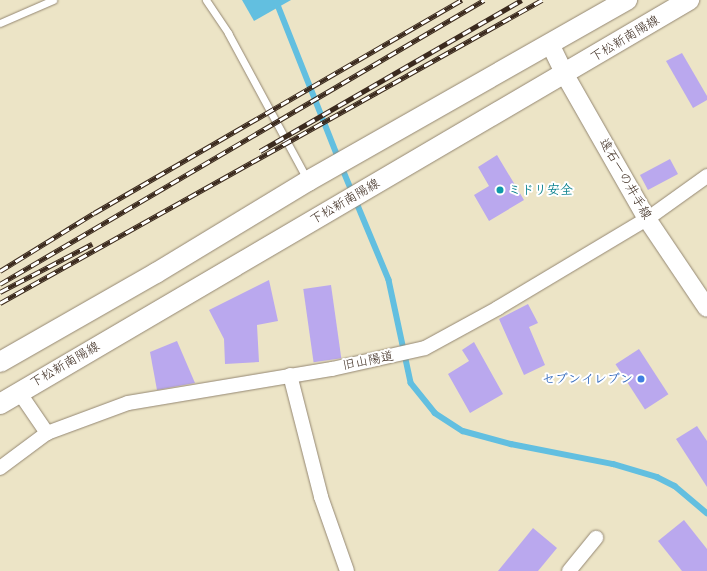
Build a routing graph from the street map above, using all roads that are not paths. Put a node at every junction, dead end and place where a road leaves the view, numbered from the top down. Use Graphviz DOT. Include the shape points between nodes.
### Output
graph roads {
  1 [pos="53,0"];
  2 [pos="206,0"];
  3 [pos="627,0"];
  4 [pos="689,0"];
  5 [pos="0,23"];
  6 [pos="551,46"];
  7 [pos="564,75"];
  8 [pos="707,176"];
  9 [pos="308,181"];
  10 [pos="647,219"];
  11 [pos="707,308"];
  12 [pos="0,362"];
  13 [pos="290,375"];
  14 [pos="19,392"];
  15 [pos="0,404"];
  16 [pos="47,432"];
  17 [pos="0,468"];
  18 [pos="596,538"];
  19 [pos="347,571"];
  20 [pos="569,571"];
  1 -- 5 [label="lane"];
  2 -- 9 [label="lane" via="228,33"];
  3 -- 6 [label="main road"];
  4 -- 7 [label="main road, 下松新南陽線"];
  6 -- 7 [label="street, 遠石一の井手線"];
  6 -- 9 [label="main road"];
  7 -- 10 [label="street, 遠石一の井手線"];
  7 -- 14 [label="main road, 下松新南陽線"];
  8 -- 10 [label="street, 旧山陽道"];
  9 -- 12 [label="main road" via="156,273"];
  10 -- 11 [label="street, 遠石一の井手線"];
  10 -- 13 [label="street, 旧山陽道" via="498,308 425,348"];
  13 -- 16 [label="street, 旧山陽道" via="128,403"];
  13 -- 19 [label="street" via="321,497"];
  14 -- 15 [label="main road, 下松新南陽線"];
  14 -- 16 [label="street"];
  16 -- 17 [label="street, 旧山陽道"];
  18 -- 20 [label="street"];
}
